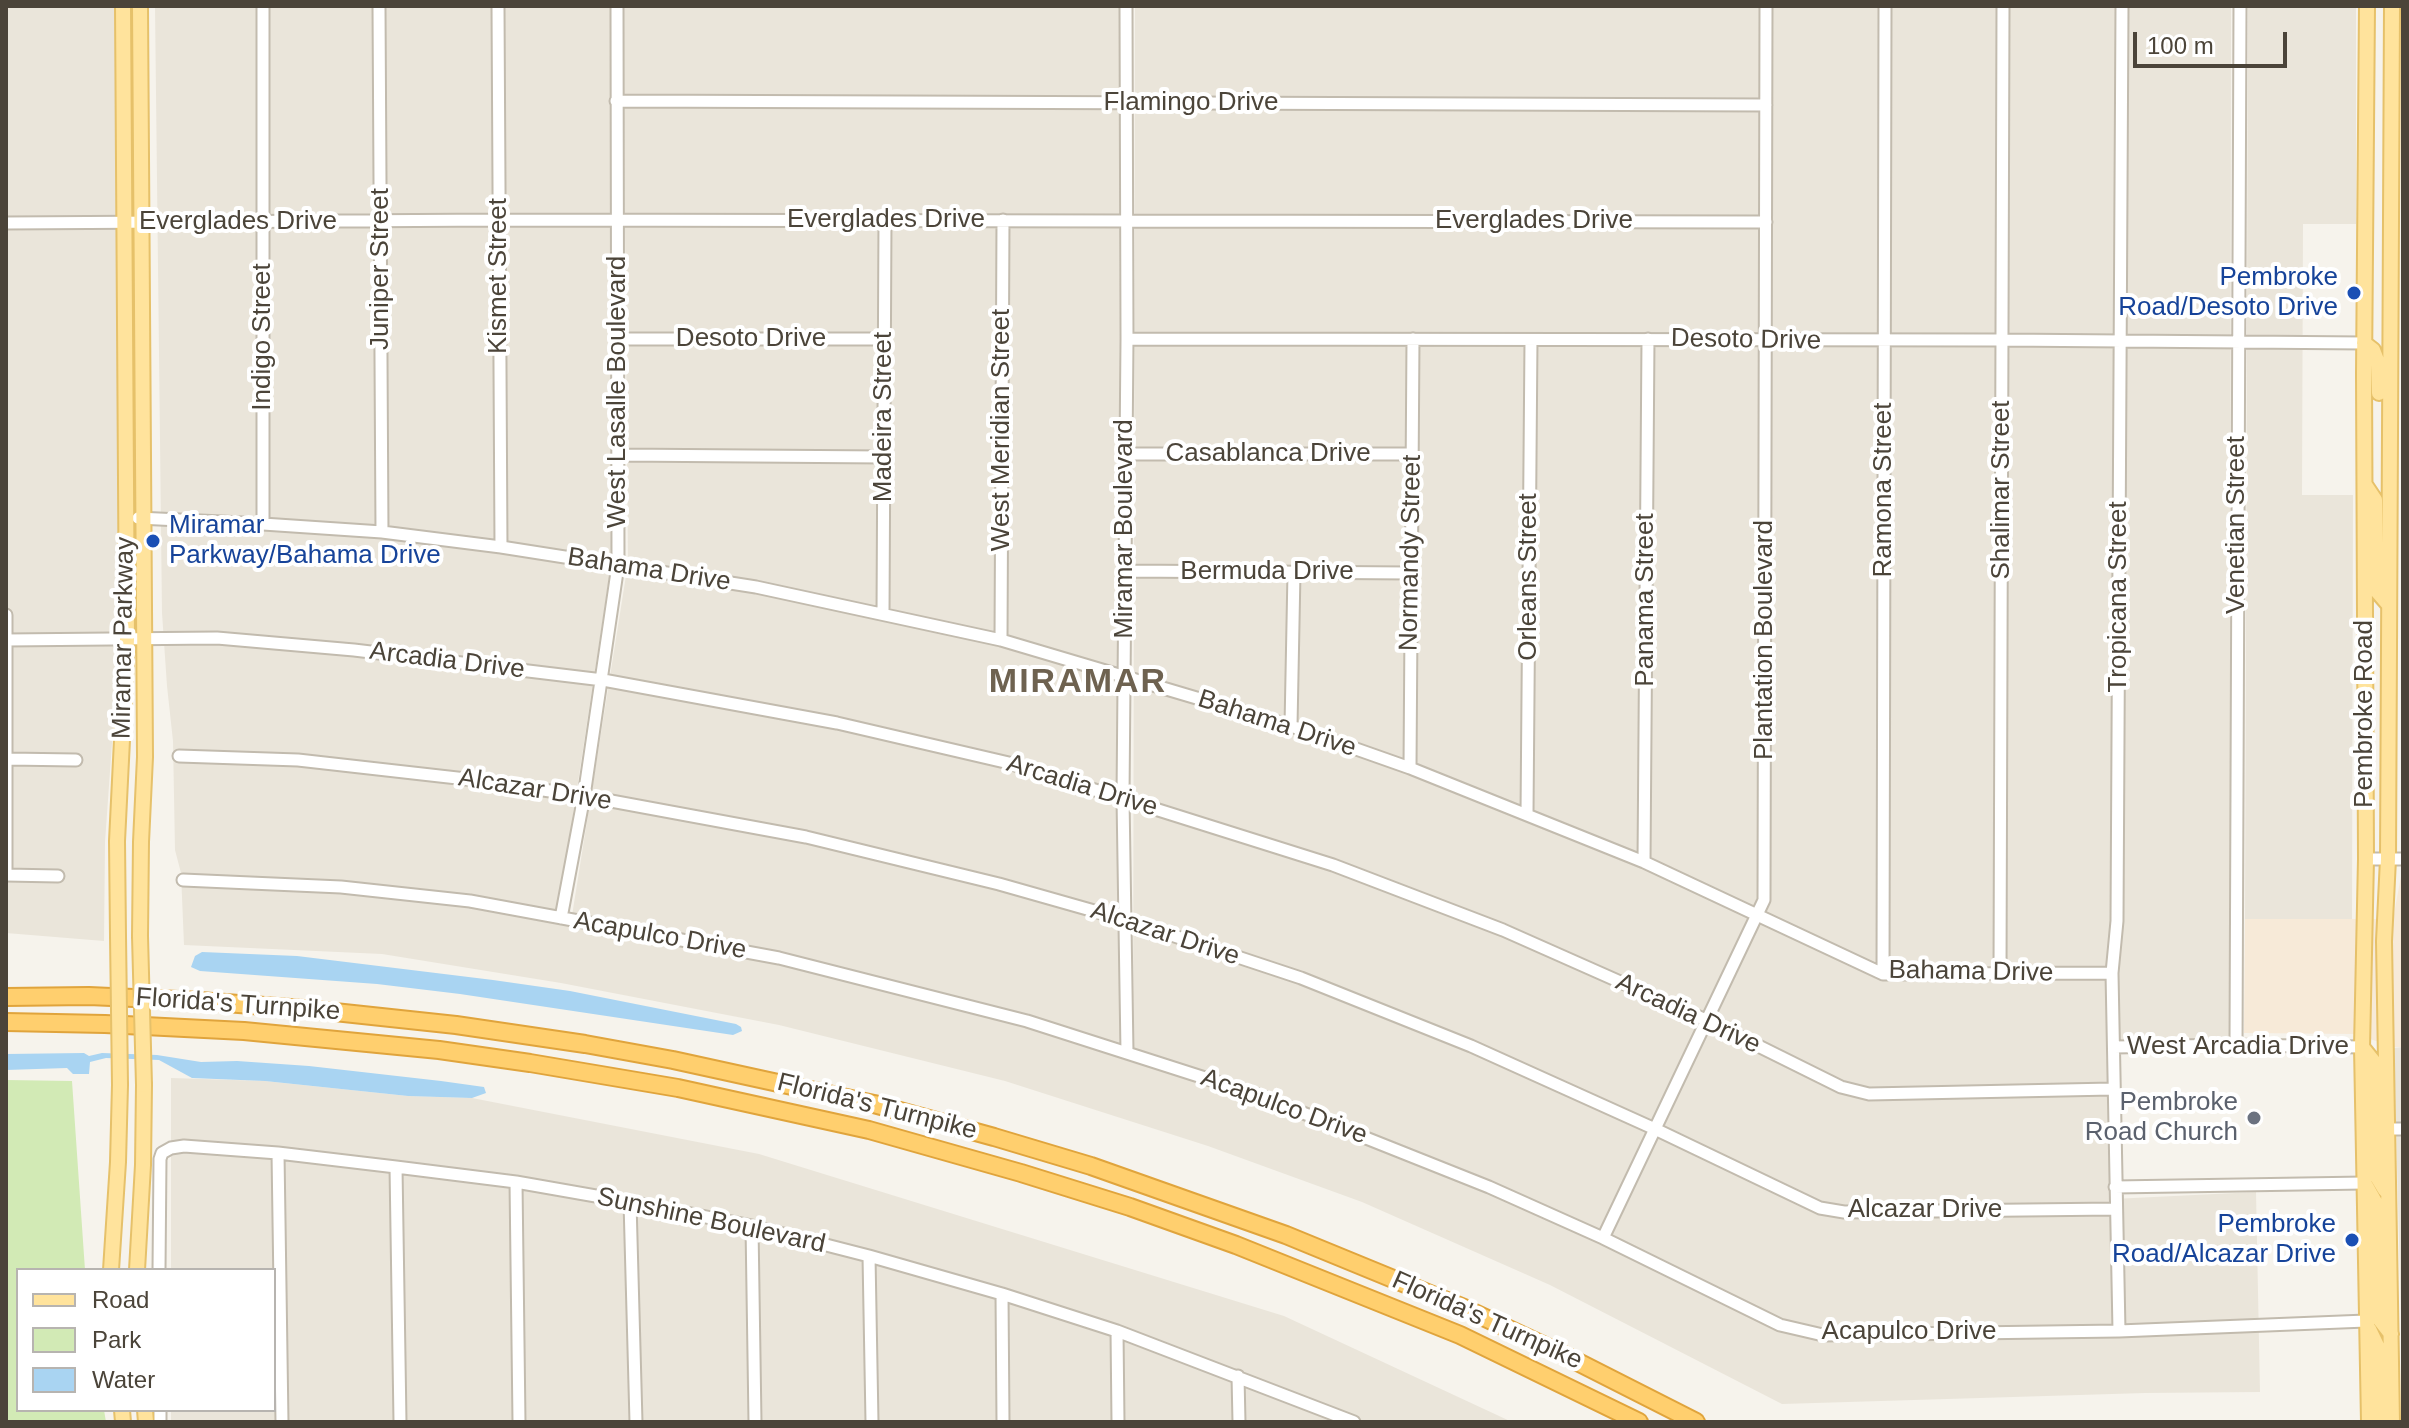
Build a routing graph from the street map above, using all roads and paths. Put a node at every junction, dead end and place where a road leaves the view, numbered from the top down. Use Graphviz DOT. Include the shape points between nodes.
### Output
graph roads {
  1 [pos="123,6"];
  2 [pos="140,6"];
  3 [pos="263,6"];
  4 [pos="379,6"];
  5 [pos="498,6"];
  6 [pos="617,6"];
  7 [pos="1126,6"];
  8 [pos="1766,6"];
  9 [pos="1885,6"];
  10 [pos="2003,6"];
  11 [pos="2122,6"];
  12 [pos="2240,6"];
  13 [pos="2367,6"];
  14 [pos="2392,6"];
  15 [pos="616,101"];
  16 [pos="1126,102"];
  17 [pos="1766,105"];
  18 [pos="498,220"];
  19 [pos="617,220"];
  20 [pos="885,220"];
  21 [pos="1003,220"];
  22 [pos="381,221"];
  23 [pos="1125,221"];
  24 [pos="124,222"];
  25 [pos="140,222"];
  26 [pos="1766,222"];
  27 [pos="6,223"];
  28 [pos="264,223"];
  29 [pos="619,339"];
  30 [pos="884,339"];
  31 [pos="1127,339"];
  32 [pos="1413,339"];
  33 [pos="1648,339"];
  34 [pos="1531,340"];
  35 [pos="1766,340"];
  36 [pos="2003,340"];
  37 [pos="1884,341"];
  38 [pos="2238,341"];
  39 [pos="2121,342"];
  40 [pos="2364,343"];
  41 [pos="1125,454"];
  42 [pos="1412,454"];
  43 [pos="619,455"];
  44 [pos="884,457"];
  45 [pos="2365,485"];
  46 [pos="2389,491"];
  47 [pos="126,518"];
  48 [pos="144,519"];
  49 [pos="263,524"];
  50 [pos="382,532"];
  51 [pos="501,547"];
  52 [pos="618,565"];
  53 [pos="1125,571"];
  54 [pos="1294,572"];
  55 [pos="1410,573"];
  56 [pos="2389,605"];
  57 [pos="883,614"];
  58 [pos="6,615"];
  59 [pos="127,639"];
  60 [pos="144,639"];
  61 [pos="6,640"];
  62 [pos="1001,640"];
  63 [pos="1124,676"];
  64 [pos="603,680"];
  65 [pos="1291,726"];
  66 [pos="179,756"];
  67 [pos="8,759"];
  68 [pos="76,760"];
  69 [pos="1410,768"];
  70 [pos="584,796"];
  71 [pos="1123,798"];
  72 [pos="1527,814"];
  73 [pos="2366,859"];
  74 [pos="2396,859"];
  75 [pos="1644,862"];
  76 [pos="6,875"];
  77 [pos="58,876"];
  78 [pos="183,880"];
  79 [pos="1758,916"];
  80 [pos="561,918"];
  81 [pos="1126,920"];
  82 [pos="2000,973"];
  83 [pos="2112,973"];
  84 [pos="1883,974"];
  85 [pos="6,997"];
  86 [pos="1706,1020"];
  87 [pos="6,1022"];
  88 [pos="2236,1045"];
  89 [pos="2114,1047"];
  90 [pos="2362,1047"];
  91 [pos="1127,1052"];
  92 [pos="2112,1089"];
  93 [pos="1655,1129"];
  94 [pos="2387,1129"];
  95 [pos="2403,1129"];
  96 [pos="278,1153"];
  97 [pos="396,1167"];
  98 [pos="516,1182"];
  99 [pos="2364,1183"];
  100 [pos="2115,1187"];
  101 [pos="2388,1194"];
  102 [pos="630,1202"];
  103 [pos="2115,1209"];
  104 [pos="752,1226"];
  105 [pos="1603,1238"];
  106 [pos="2396,1254"];
  107 [pos="869,1256"];
  108 [pos="111,1268"];
  109 [pos="137,1268"];
  110 [pos="159,1268"];
  111 [pos="1002,1294"];
  112 [pos="2366,1321"];
  113 [pos="1117,1331"];
  114 [pos="2119,1331"];
  115 [pos="2391,1334"];
  116 [pos="1238,1376"];
  117 [pos="282,1422"];
  118 [pos="400,1422"];
  119 [pos="519,1422"];
  120 [pos="636,1422"];
  121 [pos="755,1422"];
  122 [pos="872,1422"];
  123 [pos="1003,1422"];
  124 [pos="1118,1422"];
  125 [pos="1239,1422"];
  126 [pos="1354,1422"];
  127 [pos="1639,1422"];
  128 [pos="1696,1422"];
  129 [pos="2369,1422"];
  130 [pos="2382,1422"];
  131 [pos="2392,1422"];
  1 -- 24 [label="main road, Miramar Parkway"];
  2 -- 25 [label="main road, Miramar Parkway"];
  3 -- 28 [label="street, Indigo Street"];
  4 -- 22 [label="street, Juniper Street"];
  5 -- 18 [label="street, Kismet Street"];
  6 -- 15 [label="street, West Lasalle Boulevard"];
  7 -- 16 [label="street, Miramar Boulevard"];
  8 -- 17 [label="street, Plantation Boulevard"];
  9 -- 37 [label="street, Ramona Street"];
  10 -- 36 [label="street, Shalimar Street"];
  11 -- 39 [label="street, Tropicana Street"];
  12 -- 38 [label="street, Venetian Street"];
  13 -- 40 [label="main road, Pembroke Road"];
  14 -- 46 [label="main road, Pembroke Road"];
  15 -- 16 [label="street, Flamingo Drive"];
  15 -- 19 [label="street, West Lasalle Boulevard"];
  16 -- 17 [label="street, Flamingo Drive"];
  16 -- 23 [label="street, Miramar Boulevard"];
  17 -- 26 [label="street, Plantation Boulevard"];
  18 -- 19 [label="street, Everglades Drive"];
  18 -- 22 [label="street, Everglades Drive"];
  18 -- 51 [label="street, Kismet Street"];
  19 -- 20 [label="street, Everglades Drive"];
  19 -- 29 [label="street, West Lasalle Boulevard"];
  20 -- 21 [label="street, Everglades Drive"];
  20 -- 30 [label="street, Madeira Street"];
  21 -- 23 [label="street, Everglades Drive"];
  21 -- 62 [label="street, West Meridian Street"];
  22 -- 28 [label="street, Everglades Drive"];
  22 -- 50 [label="street, Juniper Street"];
  23 -- 26 [label="street, Everglades Drive"];
  23 -- 31 [label="street, Miramar Boulevard"];
  24 -- 25 [label="street, Everglades Drive"];
  24 -- 27 [label="street, Everglades Drive"];
  24 -- 47 [label="main road, Miramar Parkway"];
  25 -- 28 [label="street, Everglades Drive"];
  25 -- 48 [label="main road, Miramar Parkway"];
  26 -- 35 [label="street, Plantation Boulevard"];
  28 -- 49 [label="street, Indigo Street"];
  29 -- 30 [label="street, Desoto Drive"];
  29 -- 43 [label="street, West Lasalle Boulevard"];
  30 -- 44 [label="street, Madeira Street"];
  31 -- 32 [label="street, Desoto Drive"];
  31 -- 41 [label="street, Miramar Boulevard"];
  32 -- 34 [label="street, Desoto Drive"];
  32 -- 42 [label="street, Normandy Street"];
  33 -- 34 [label="street, Desoto Drive"];
  33 -- 35 [label="street, Desoto Drive"];
  33 -- 75 [label="street, Panama Street"];
  34 -- 72 [label="street, Orleans Street"];
  35 -- 37 [label="street, Desoto Drive"];
  35 -- 79 [label="street, Plantation Boulevard" via="1764,900"];
  36 -- 37 [label="street, Desoto Drive"];
  36 -- 39 [label="street, Desoto Drive"];
  36 -- 82 [label="street, Shalimar Street"];
  37 -- 84 [label="street, Ramona Street"];
  38 -- 39 [label="street, Desoto Drive"];
  38 -- 40 [label="street, Desoto Drive"];
  38 -- 88 [label="street, Venetian Street"];
  39 -- 83 [label="street, Tropicana Street" via="2117,921"];
  40 -- 45 [label="main road, Pembroke Road"];
  40 -- 46 [label="main road" via="2378,363 2379,462"];
  41 -- 42 [label="street, Casablanca Drive"];
  41 -- 53 [label="street, Miramar Boulevard"];
  42 -- 55 [label="street, Normandy Street"];
  43 -- 44 [label="street"];
  43 -- 52 [label="street, West Lasalle Boulevard"];
  44 -- 57 [label="street, Madeira Street"];
  45 -- 56 [label="main road" via="2375,500 2376,590"];
  45 -- 73 [label="main road, Pembroke Road"];
  46 -- 56 [label="main road, Pembroke Road"];
  47 -- 48 [label="street, Bahama Drive"];
  47 -- 59 [label="main road, Miramar Parkway"];
  48 -- 49 [label="street, Bahama Drive"];
  48 -- 60 [label="main road, Miramar Parkway"];
  49 -- 50 [label="street, Bahama Drive"];
  50 -- 51 [label="street, Bahama Drive"];
  51 -- 52 [label="street, Bahama Drive"];
  52 -- 57 [label="street, Bahama Drive"];
  52 -- 64 [label="street, West Lasalle Boulevard"];
  53 -- 54 [label="street, Bermuda Drive"];
  53 -- 63 [label="street, Miramar Boulevard"];
  54 -- 55 [label="street, Bermuda Drive"];
  54 -- 65 [label="street"];
  55 -- 69 [label="street, Normandy Street"];
  56 -- 74 [label="main road, Pembroke Road"];
  57 -- 62 [label="street, Bahama Drive"];
  58 -- 61 [label="street"];
  59 -- 60 [label="street, Arcadia Drive"];
  59 -- 61 [label="street, Arcadia Drive"];
  59 -- 108 [label="main road, Miramar Parkway, bridge" via="117,841 120,1085"];
  60 -- 64 [label="street, Arcadia Drive" via="217,638 339,648"];
  60 -- 109 [label="main road, Miramar Parkway, bridge" via="144,1085"];
  61 -- 67 [label="street"];
  62 -- 63 [label="street, Bahama Drive"];
  63 -- 65 [label="street, Bahama Drive"];
  63 -- 71 [label="street, Miramar Boulevard"];
  64 -- 70 [label="street, West Lasalle Boulevard"];
  64 -- 71 [label="street, Arcadia Drive" via="837,723 1009,763"];
  65 -- 69 [label="street, Bahama Drive"];
  66 -- 70 [label="street, Alcazar Drive" via="298,760"];
  67 -- 68 [label="street"];
  67 -- 76 [label="street"];
  69 -- 72 [label="street, Bahama Drive"];
  70 -- 80 [label="street, West Lasalle Boulevard"];
  70 -- 81 [label="street, Alcazar Drive" via="806,837"];
  71 -- 81 [label="street, Miramar Boulevard"];
  71 -- 86 [label="street, Arcadia Drive" via="1361,876 1503,930"];
  72 -- 75 [label="street, Bahama Drive"];
  73 -- 74 [label="street"];
  73 -- 90 [label="main road, Pembroke Road"];
  74 -- 94 [label="main road, Pembroke Road" via="2384,941"];
  75 -- 79 [label="street, Bahama Drive"];
  76 -- 77 [label="street"];
  78 -- 80 [label="street, Acapulco Drive" via="341,887 470,901"];
  79 -- 84 [label="street, Bahama Drive"];
  79 -- 86 [label="street, Plantation Boulevard"];
  80 -- 91 [label="street, Acapulco Drive" via="779,958"];
  81 -- 91 [label="street, Miramar Boulevard"];
  81 -- 93 [label="street, Alcazar Drive" via="1301,978 1471,1046"];
  82 -- 83 [label="street, Bahama Drive"];
  82 -- 84 [label="street, Bahama Drive"];
  83 -- 89 [label="street, Tropicana Street"];
  85 -- 128 [label="highway, Florida's Turnpike" via="155,998 416,1020 626,1051 861,1101 1021,1144 1260,1225 1478,1315"];
  86 -- 92 [label="street, Arcadia Drive" via="1841,1087 1869,1094"];
  86 -- 93 [label="street, Plantation Boulevard"];
  87 -- 127 [label="highway, Florida's Turnpike" via="244,1031 473,1054 666,1086 869,1130 1034,1177 1236,1245 1460,1335"];
  88 -- 89 [label="street, West Arcadia Drive"];
  88 -- 90 [label="street, West Arcadia Drive"];
  89 -- 92 [label="street, Tropicana Street"];
  90 -- 99 [label="main road, Pembroke Road"];
  90 -- 101 [label="main road" via="2374,1062 2376,1175"];
  91 -- 105 [label="street, Acapulco Drive" via="1258,1095"];
  92 -- 100 [label="street, Tropicana Street"];
  93 -- 103 [label="street, Alcazar Drive" via="1820,1208"];
  93 -- 105 [label="street, Plantation Boulevard"];
  94 -- 95 [label="street"];
  94 -- 101 [label="main road, Pembroke Road"];
  96 -- 97 [label="street, Sunshine Boulevard"];
  96 -- 110 [label="street, Sunshine Boulevard" via="177,1146 162,1153"];
  96 -- 117 [label="street"];
  97 -- 98 [label="street, Sunshine Boulevard"];
  97 -- 118 [label="street"];
  98 -- 102 [label="street, Sunshine Boulevard"];
  98 -- 119 [label="street"];
  99 -- 100 [label="street"];
  99 -- 112 [label="main road, Pembroke Road"];
  99 -- 115 [label="main road" via="2375,1202 2377,1316"];
  100 -- 103 [label="street, Tropicana Street"];
  101 -- 106 [label="main road, Pembroke Road"];
  102 -- 104 [label="street, Sunshine Boulevard"];
  102 -- 120 [label="street"];
  103 -- 114 [label="street, Tropicana Street"];
  104 -- 107 [label="street, Sunshine Boulevard"];
  104 -- 121 [label="street"];
  105 -- 114 [label="street, Acapulco Drive" via="1780,1325 1823,1335"];
  106 -- 115 [label="main road, Pembroke Road"];
  107 -- 111 [label="street, Sunshine Boulevard"];
  107 -- 122 [label="street"];
  111 -- 113 [label="street, Sunshine Boulevard"];
  111 -- 123 [label="street"];
  112 -- 114 [label="street, Acapulco Drive"];
  112 -- 129 [label="main road, Pembroke Road"];
  112 -- 130 [label="main road" via="2380,1352"];
  113 -- 116 [label="street, Sunshine Boulevard"];
  113 -- 124 [label="street"];
  115 -- 131 [label="main road, Pembroke Road"];
  116 -- 125 [label="street"];
  116 -- 126 [label="street, Sunshine Boulevard"];
}
